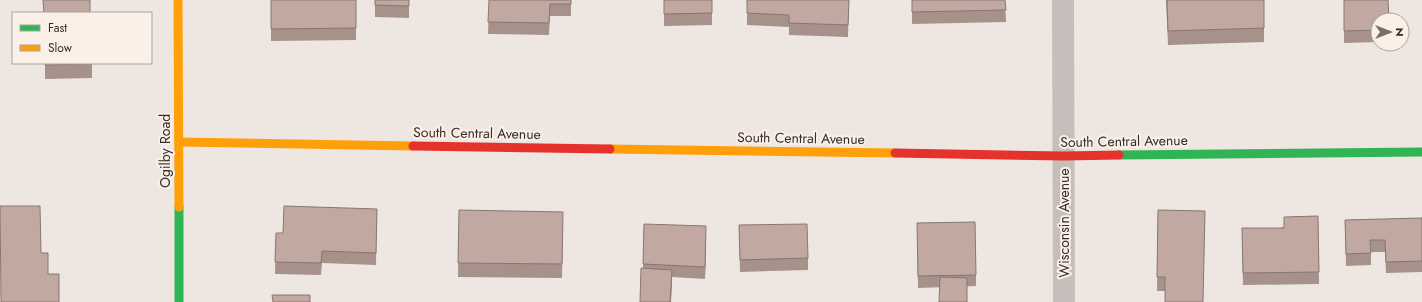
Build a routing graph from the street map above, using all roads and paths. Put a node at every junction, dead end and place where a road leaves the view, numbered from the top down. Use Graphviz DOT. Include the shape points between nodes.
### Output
graph roads {
  1 [pos="178,0"];
  2 [pos="1063,0"];
  3 [pos="179,142"];
  4 [pos="1422,152"];
  5 [pos="1063,156"];
  6 [pos="179,302"];
  7 [pos="1064,302"];
  1 -- 3 [label="street, Ogilby Road"];
  2 -- 5 [label="street, Wisconsin Avenue"];
  3 -- 5 [label="street, South Central Avenue"];
  3 -- 6 [label="street, Ogilby Road"];
  4 -- 5 [label="street, South Central Avenue"];
  5 -- 7 [label="street, Wisconsin Avenue"];
}
